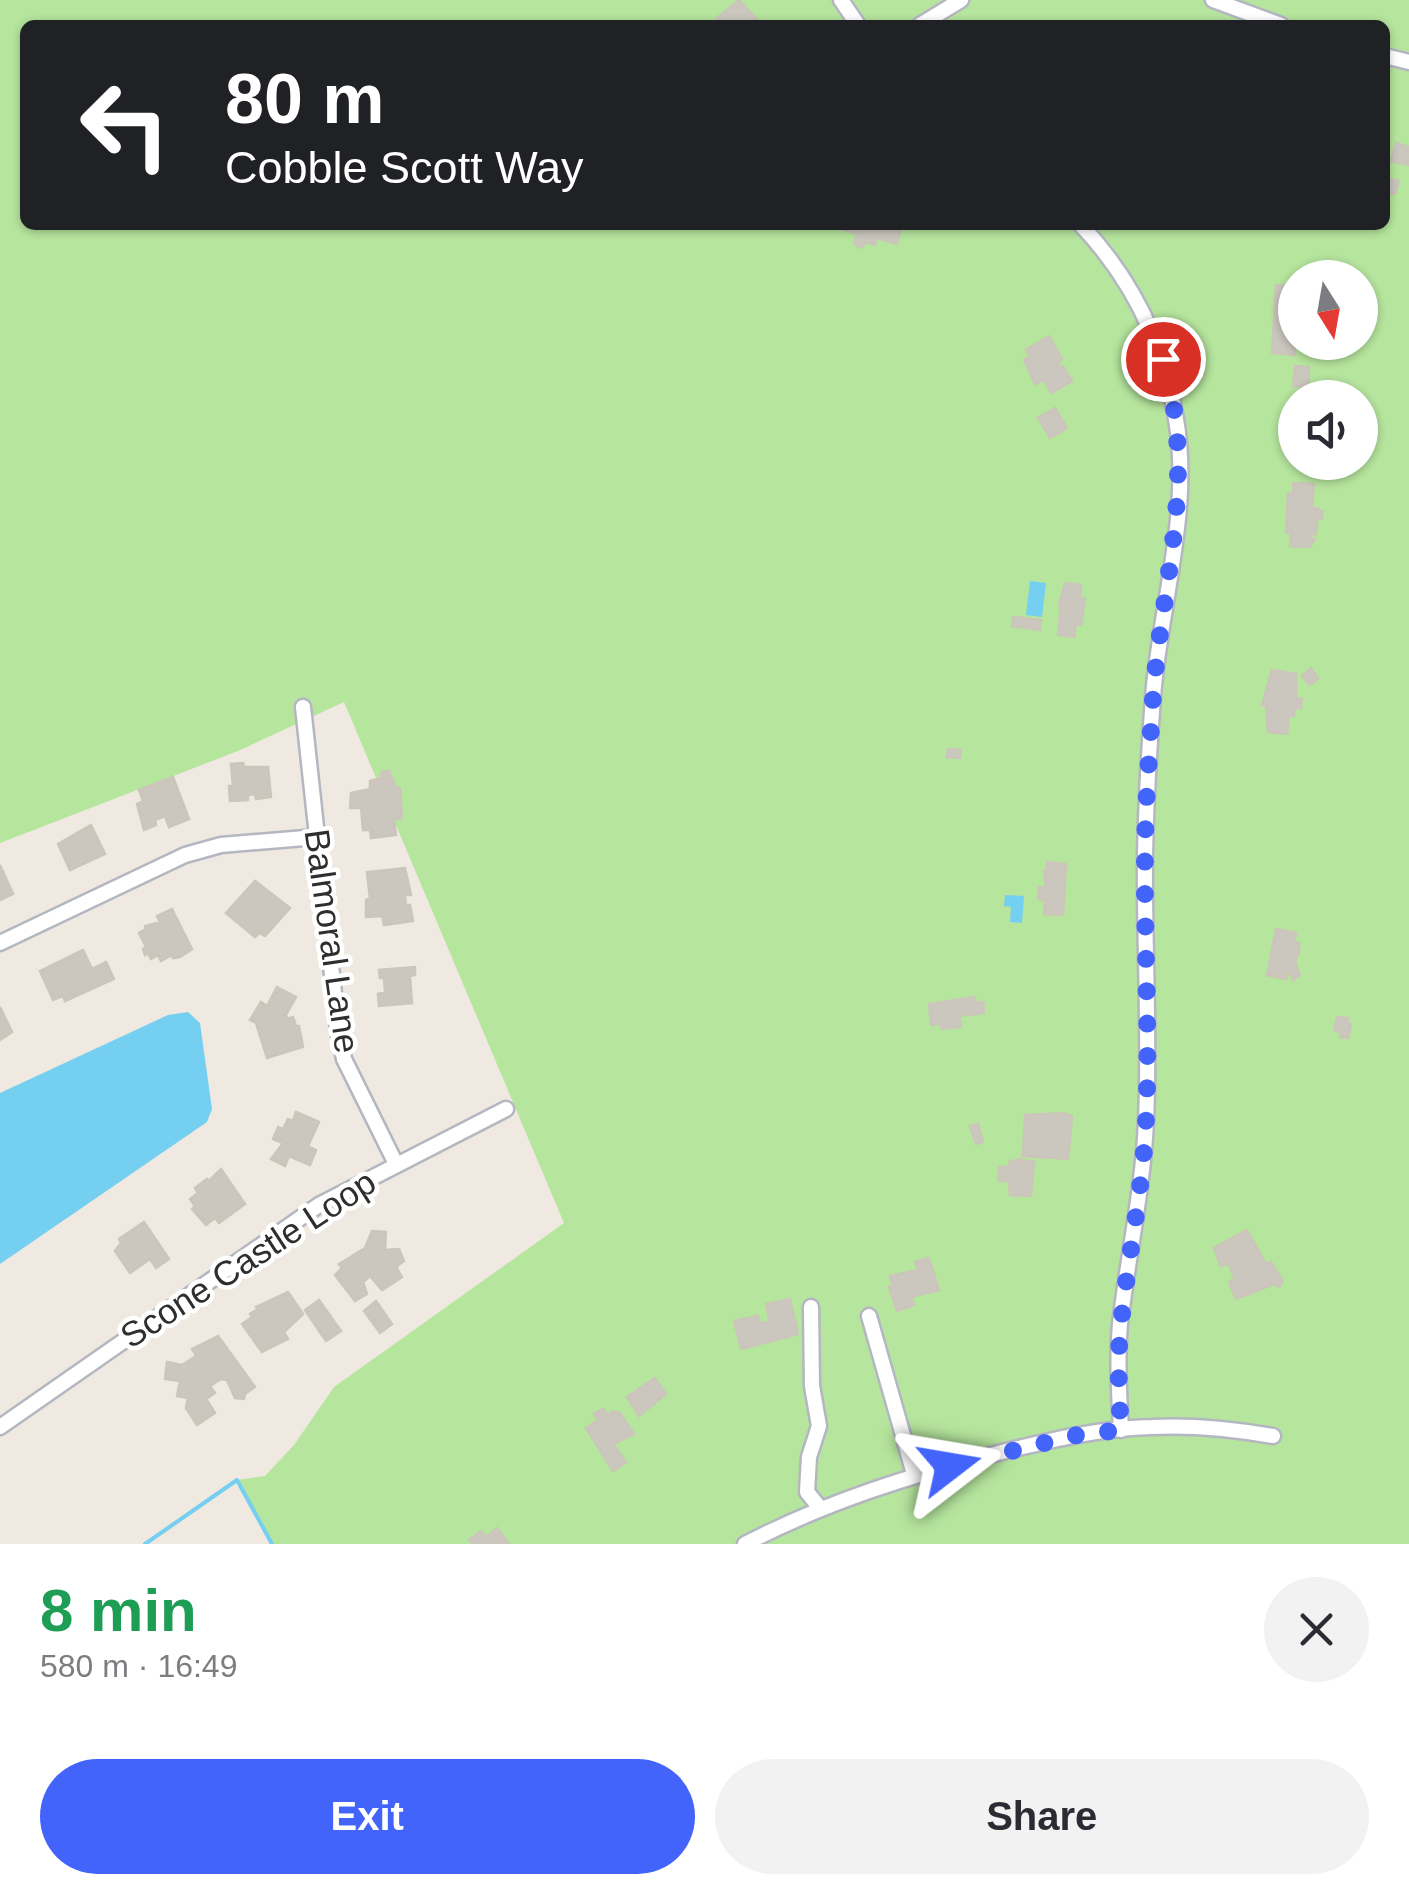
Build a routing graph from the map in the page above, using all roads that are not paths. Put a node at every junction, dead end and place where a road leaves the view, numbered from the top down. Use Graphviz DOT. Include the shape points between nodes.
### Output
graph roads {
  1 [pos="961,0"];
  2 [pos="1213,0"];
  3 [pos="928,20"];
  4 [pos="1268,20"];
  5 [pos="1085,230"];
  6 [pos="303,708"];
  7 [pos="317,837"];
  8 [pos="0,943"];
  9 [pos="506,1109"];
  10 [pos="396,1164"];
  11 [pos="811,1307"];
  12 [pos="868,1316"];
  13 [pos="0,1427"];
  14 [pos="1121,1430"];
  15 [pos="1273,1436"];
  16 [pos="914,1474"];
  17 [pos="820,1508"];
  18 [pos="745,1544"];
  1 -- 3 [label="street"];
  2 -- 4 [label="street"];
  5 -- 14 [label="street" via="1148,321 1168,375 1180,455 1152,722 1145,852 1146,1124 1120,1324"];
  6 -- 7 [label="street, Balmoral Lane"];
  7 -- 8 [label="street" via="221,845 185,855"];
  7 -- 10 [label="street, Balmoral Lane" via="344,1058"];
  9 -- 10 [label="street, Scone Castle Loop"];
  10 -- 13 [label="street, Scone Castle Loop" via="319,1204"];
  11 -- 17 [label="street" via="818,1426 806,1492"];
  12 -- 16 [label="street"];
  14 -- 15 [label="street" via="1214,1427"];
  14 -- 16 [label="street"];
  16 -- 17 [label="street"];
  17 -- 18 [label="street"];
}
